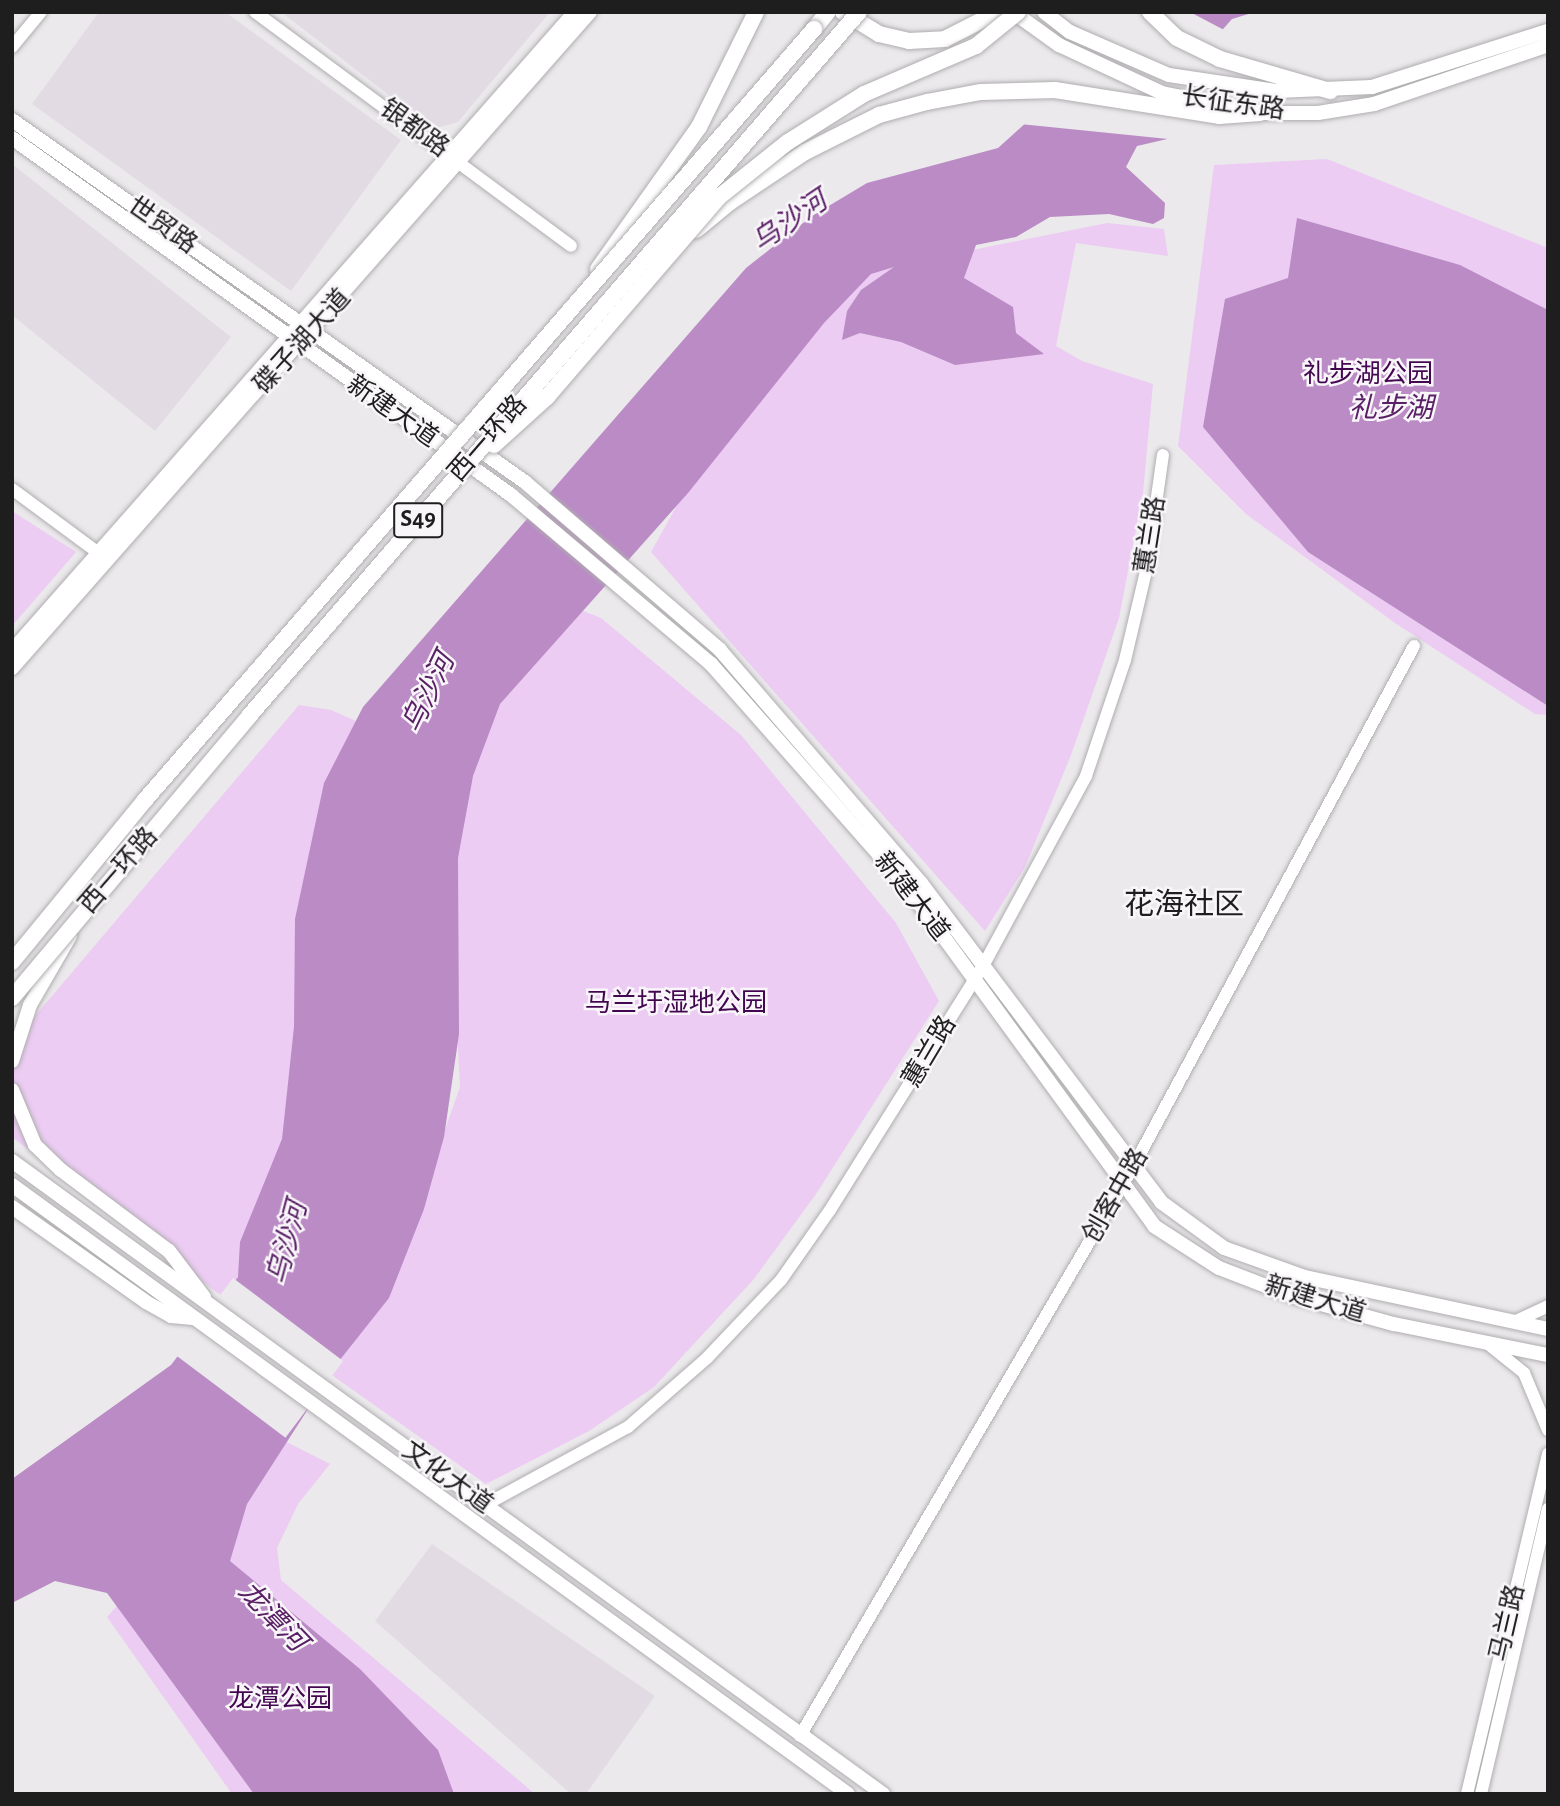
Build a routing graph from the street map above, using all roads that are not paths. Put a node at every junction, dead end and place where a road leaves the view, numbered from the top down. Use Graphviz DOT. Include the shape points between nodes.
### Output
graph roads {
  1 [pos="41,12"];
  2 [pos="255,12"];
  3 [pos="575,12"];
  4 [pos="590,12"];
  5 [pos="756,12"];
  6 [pos="828,12"];
  7 [pos="843,12"];
  8 [pos="859,12"];
  9 [pos="998,12"];
  10 [pos="1015,12"];
  11 [pos="1044,12"];
  12 [pos="1150,12"];
  13 [pos="1548,31"];
  14 [pos="1548,45"];
  15 [pos="12,47"];
  16 [pos="1330,91"];
  17 [pos="1260,113"];
  18 [pos="12,120"];
  19 [pos="12,138"];
  20 [pos="455,159"];
  21 [pos="687,239"];
  22 [pos="571,246"];
  23 [pos="567,313"];
  24 [pos="299,324"];
  25 [pos="312,332"];
  26 [pos="287,338"];
  27 [pos="300,346"];
  28 [pos="1163,454"];
  29 [pos="445,488"];
  30 [pos="12,489"];
  31 [pos="97,552"];
  32 [pos="1414,646"];
  33 [pos="12,651"];
  34 [pos="12,668"];
  35 [pos="86,909"];
  36 [pos="12,962"];
  37 [pos="983,966"];
  38 [pos="974,980"];
  39 [pos="12,998"];
  40 [pos="12,1061"];
  41 [pos="12,1090"];
  42 [pos="12,1161"];
  43 [pos="1133,1167"];
  44 [pos="12,1185"];
  45 [pos="1122,1186"];
  46 [pos="12,1207"];
  47 [pos="206,1301"];
  48 [pos="1548,1306"];
  49 [pos="194,1319"];
  50 [pos="1514,1322"];
  51 [pos="1548,1329"];
  52 [pos="1487,1343"];
  53 [pos="1548,1355"];
  54 [pos="1548,1430"];
  55 [pos="1548,1453"];
  56 [pos="485,1505"];
  57 [pos="1548,1509"];
  58 [pos="800,1736"];
  59 [pos="848,1794"];
  60 [pos="883,1794"];
  61 [pos="1467,1794"];
  62 [pos="1481,1794"];
  1 -- 15 [label="street"];
  2 -- 20 [label="street, 银都路"];
  3 -- 20 [label="main road, 碟子湖大道"];
  4 -- 20 [label="main road, 碟子湖大道"];
  5 -- 23 [label="highway, bridge" via="699,127"];
  6 -- 23 [label="highway, 西一环路 / S49, bridge"];
  7 -- 9 [label="highway" via="879,34 909,41 944,40"];
  8 -- 29 [label="highway, 西一环路 / S49, bridge"];
  10 -- 17 [label="main road, 长征东路" via="1059,45 1162,93"];
  10 -- 21 [label="highway, bridge" via="976,46 863,94 788,142 719,197"];
  11 -- 16 [label="main road, 长征东路" via="1070,32 1169,75 1276,92"];
  12 -- 16 [label="highway" via="1177,38 1220,59"];
  13 -- 16 [label="main road, 长征东路" via="1372,87"];
  14 -- 17 [label="main road, 长征东路" via="1374,104 1318,113"];
  17 -- 21 [label="highway" via="1219,116 1055,90 981,92 927,102 879,115 806,152 730,202"];
  18 -- 24 [label="main road, 世贸路"];
  19 -- 26 [label="main road, 世贸路"];
  20 -- 22 [label="street, 银都路"];
  20 -- 24 [label="main road, 碟子湖大道"];
  20 -- 25 [label="main road, 碟子湖大道"];
  21 -- 29 [label="highway, bridge" via="547,397"];
  23 -- 36 [label="highway, 西一环路 / S49, bridge" via="145,800"];
  24 -- 25 [label="main road, 世贸路"];
  24 -- 26 [label="main road, 碟子湖大道"];
  25 -- 27 [label="main road, 碟子湖大道"];
  25 -- 37 [label="main road, 新建大道" via="525,482 720,650 835,778"];
  26 -- 27 [label="main road, 世贸路"];
  26 -- 31 [label="main road, 碟子湖大道"];
  27 -- 34 [label="main road, 碟子湖大道"];
  27 -- 38 [label="main road, 新建大道" via="545,524 712,664 905,884"];
  28 -- 37 [label="street, 蕙兰路" via="1147,567 1125,660 1086,776"];
  29 -- 35 [label="highway, 西一环路 / S49, bridge"];
  30 -- 31 [label="street"];
  31 -- 33 [label="main road, 碟子湖大道"];
  32 -- 43 [label="street, 创客中路"];
  35 -- 39 [label="highway, 西一环路 / S49, bridge"];
  35 -- 40 [label="main road, bridge" via="30,1005"];
  37 -- 38 [label="street, 蕙兰路"];
  37 -- 43 [label="main road, 新建大道"];
  38 -- 45 [label="main road, 新建大道"];
  38 -- 56 [label="street, 蕙兰路" via="781,1280 707,1358 628,1427"];
  41 -- 47 [label="main road" via="35,1144 61,1170 169,1251"];
  42 -- 47 [label="main road, 文化大道"];
  43 -- 45 [label="street, 创客中路"];
  43 -- 50 [label="main road, 新建大道" via="1161,1202 1224,1248 1305,1277"];
  44 -- 49 [label="main road, 文化大道"];
  45 -- 52 [label="main road, 新建大道" via="1154,1226 1219,1268 1292,1296"];
  45 -- 58 [label="street, 创客中路"];
  46 -- 49 [label="main road" via="146,1302 171,1316"];
  47 -- 56 [label="main road, 文化大道"];
  48 -- 50 [label="street"];
  49 -- 59 [label="main road, 文化大道"];
  50 -- 51 [label="main road, 新建大道"];
  52 -- 53 [label="main road, 新建大道"];
  52 -- 54 [label="street" via="1524,1373"];
  55 -- 61 [label="street, 马兰路"];
  56 -- 58 [label="main road, 文化大道"];
  57 -- 62 [label="street, 马兰路"];
  58 -- 60 [label="main road, 文化大道"];
}
